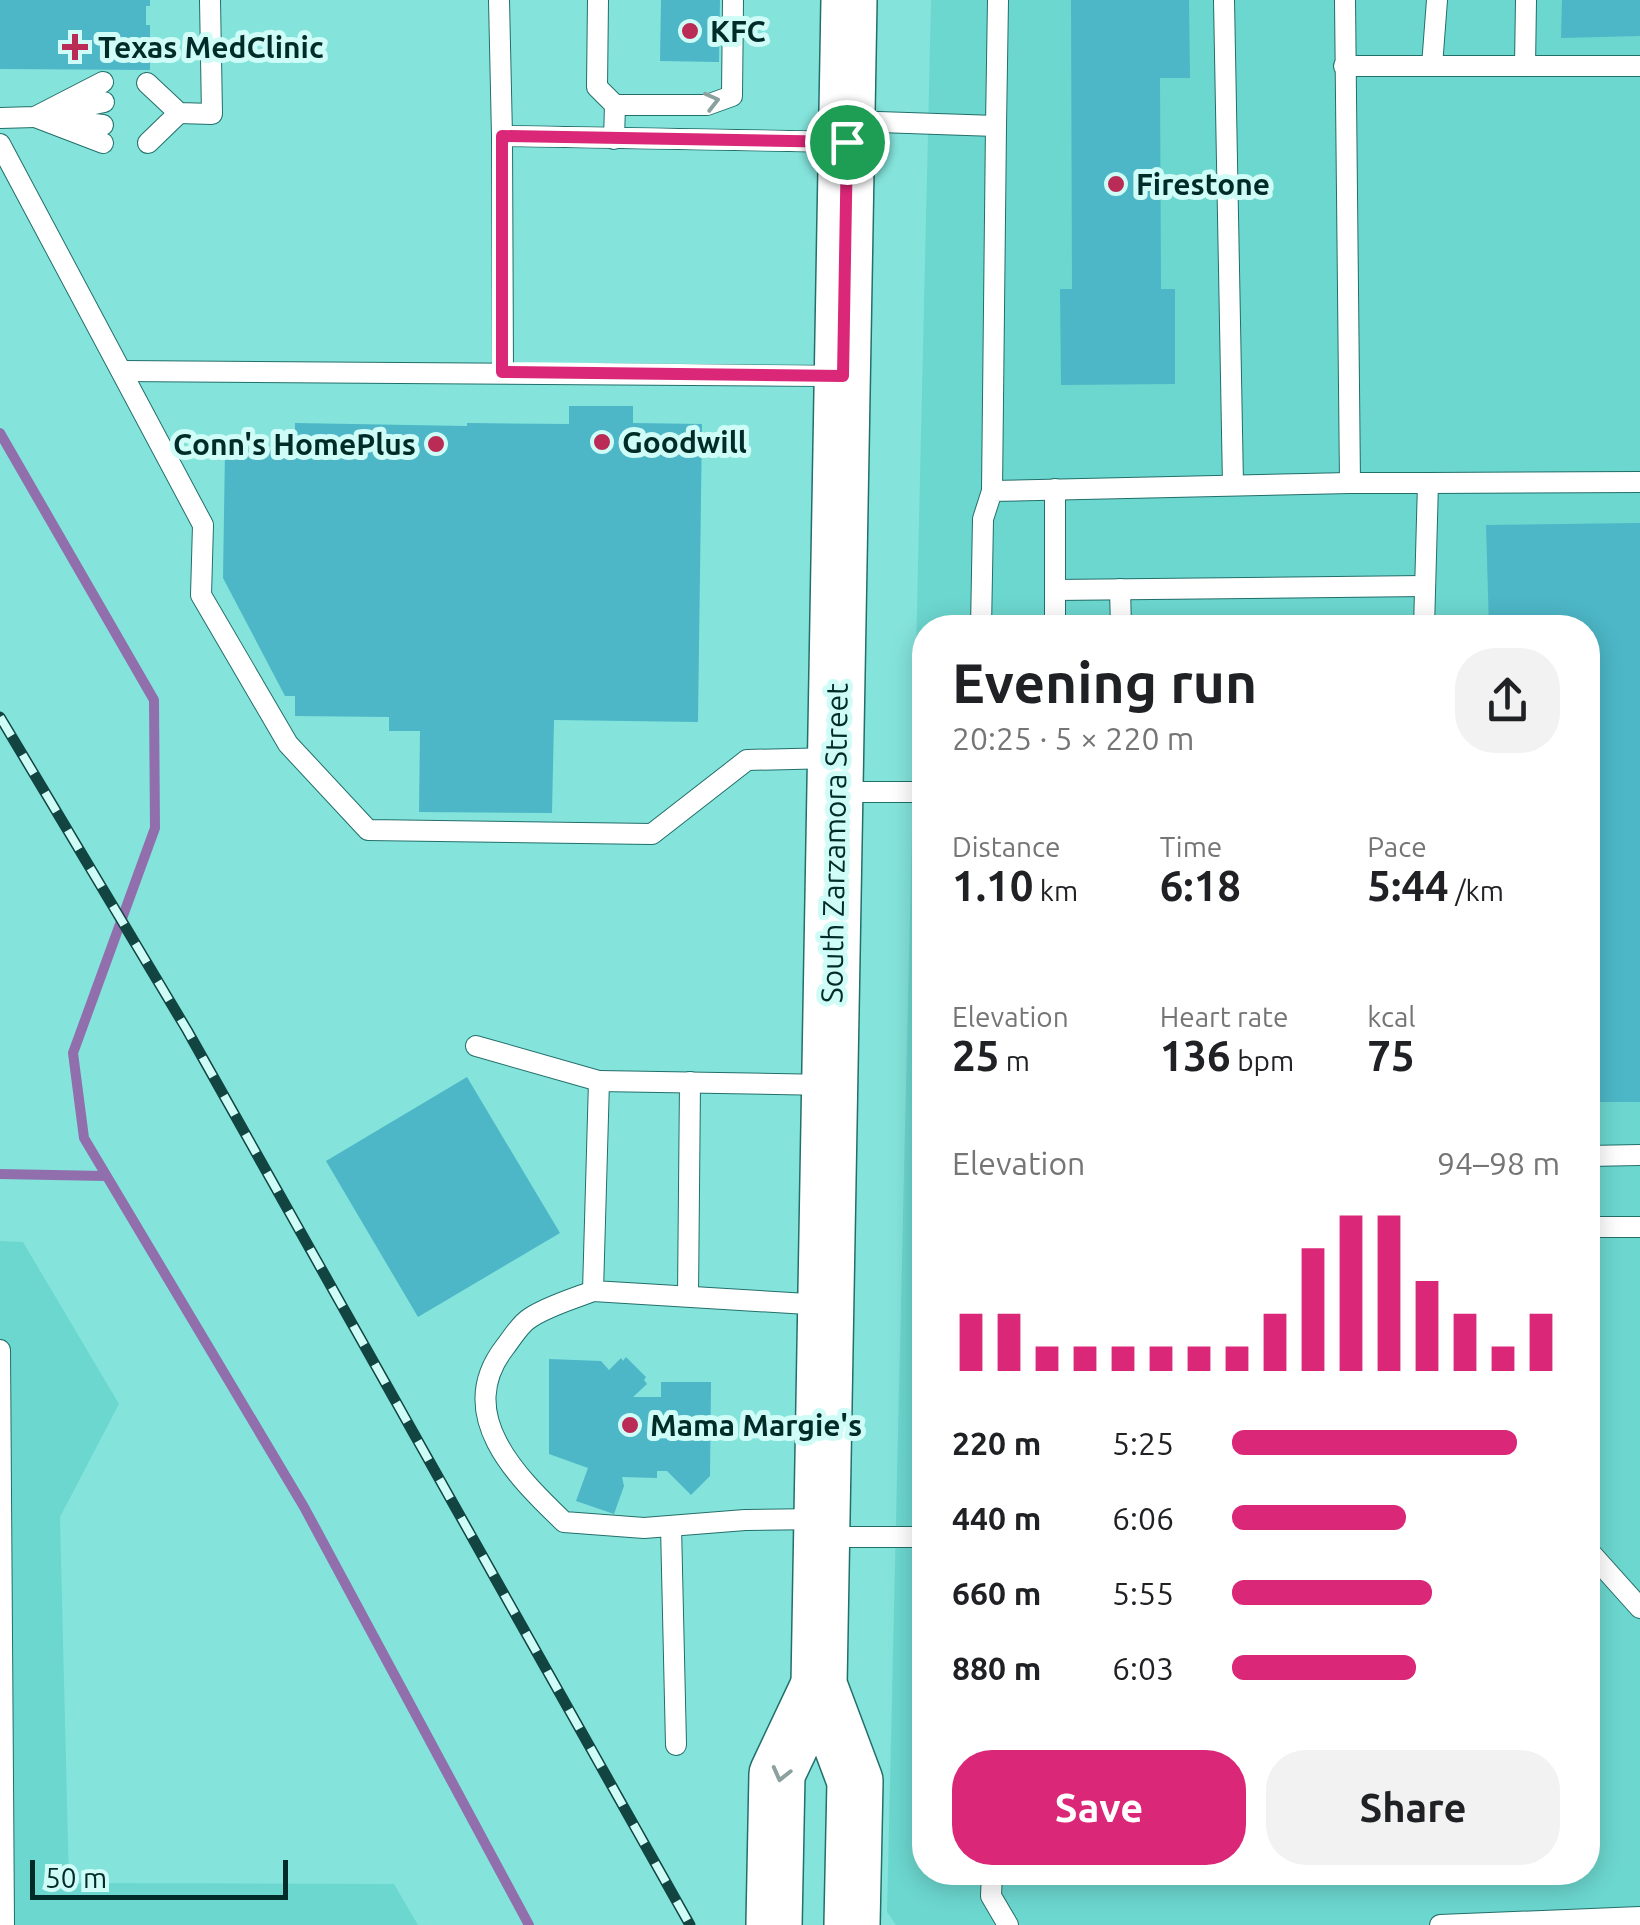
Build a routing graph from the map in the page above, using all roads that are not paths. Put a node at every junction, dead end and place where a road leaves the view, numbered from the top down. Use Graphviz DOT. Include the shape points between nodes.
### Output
graph roads {
  1 [pos="210,0"];
  2 [pos="499,0"];
  3 [pos="598,0"];
  4 [pos="733,0"];
  5 [pos="850,0"];
  6 [pos="998,0"];
  7 [pos="1224,0"];
  8 [pos="1345,0"];
  9 [pos="1437,0"];
  10 [pos="1526,0"];
  11 [pos="1344,66"];
  12 [pos="1432,66"];
  13 [pos="1526,66"];
  14 [pos="1640,66"];
  15 [pos="104,92"];
  16 [pos="147,92"];
  17 [pos="615,105"];
  18 [pos="179,113"];
  19 [pos="36,117"];
  20 [pos="0,118"];
  21 [pos="996,126"];
  22 [pos="847,132"];
  23 [pos="103,134"];
  24 [pos="148,134"];
  25 [pos="502,136"];
  26 [pos="614,139"];
  27 [pos="0,144"];
  28 [pos="122,371"];
  29 [pos="502,372"];
  30 [pos="843,376"];
  31 [pos="1640,482"];
  32 [pos="1350,483"];
  33 [pos="1428,483"];
  34 [pos="1233,485"];
  35 [pos="1055,489"];
  36 [pos="992,491"];
  37 [pos="1425,586"];
  38 [pos="1120,589"];
  39 [pos="1055,590"];
  40 [pos="981,615"];
  41 [pos="1055,615"];
  42 [pos="1121,615"];
  43 [pos="1424,615"];
  44 [pos="836,775"];
  45 [pos="912,790"];
  46 [pos="476,1046"];
  47 [pos="599,1081"];
  48 [pos="690,1082"];
  49 [pos="830,1084"];
  50 [pos="1600,1156"];
  51 [pos="1640,1156"];
  52 [pos="1600,1227"];
  53 [pos="1640,1227"];
  54 [pos="593,1290"];
  55 [pos="688,1296"];
  56 [pos="826,1305"];
  57 [pos="0,1350"];
  58 [pos="671,1526"];
  59 [pos="822,1528"];
  60 [pos="912,1537"];
  61 [pos="1600,1563"];
  62 [pos="1640,1608"];
  63 [pos="819,1685"];
  64 [pos="676,1745"];
  65 [pos="2,1884"];
  66 [pos="991,1885"];
  67 [pos="1640,1917"];
  68 [pos="857,1921"];
  69 [pos="4,1925"];
  70 [pos="774,1925"];
  71 [pos="1008,1925"];
  72 [pos="1440,1925"];
  1 -- 18 [label="lane" via="212,114"];
  2 -- 25 [label="lane"];
  3 -- 17 [label="lane" via="597,87"];
  17 -- 4 [label="lane, one-way" via="707,105 732,96"];
  5 -- 22 [label="main road, South Zarzamora Street"];
  6 -- 21 [label="lane"];
  7 -- 34 [label="lane"];
  8 -- 11 [label="lane"];
  9 -- 12 [label="lane"];
  10 -- 13 [label="lane"];
  11 -- 12 [label="lane"];
  11 -- 32 [label="lane"];
  12 -- 13 [label="lane"];
  13 -- 14 [label="lane"];
  15 -- 19 [label="lane"];
  16 -- 18 [label="lane"];
  17 -- 26 [label="lane"];
  18 -- 24 [label="lane"];
  19 -- 20 [label="lane"];
  19 -- 23 [label="lane"];
  21 -- 22 [label="lane"];
  21 -- 36 [label="lane"];
  22 -- 26 [label="lane"];
  22 -- 30 [label="main road, South Zarzamora Street"];
  25 -- 26 [label="lane"];
  25 -- 29 [label="lane"];
  27 -- 28 [label="lane"];
  28 -- 29 [label="lane"];
  28 -- 44 [label="lane" via="203,524 201,595 288,744 368,830 652,834 746,760"];
  29 -- 30 [label="lane"];
  30 -- 44 [label="main road, South Zarzamora Street"];
  31 -- 33 [label="lane"];
  32 -- 33 [label="lane"];
  32 -- 34 [label="lane"];
  33 -- 37 [label="lane"];
  34 -- 35 [label="lane"];
  35 -- 36 [label="lane"];
  35 -- 39 [label="lane"];
  36 -- 40 [label="lane" via="983,520"];
  37 -- 38 [label="lane"];
  37 -- 43 [label="lane"];
  38 -- 39 [label="lane"];
  38 -- 42 [label="lane"];
  39 -- 41 [label="lane"];
  44 -- 45 [label="lane"];
  44 -- 49 [label="main road, South Zarzamora Street"];
  46 -- 47 [label="lane"];
  47 -- 48 [label="lane"];
  47 -- 54 [label="lane"];
  48 -- 49 [label="lane"];
  48 -- 55 [label="lane"];
  49 -- 56 [label="main road, South Zarzamora Street"];
  50 -- 51 [label="lane"];
  52 -- 53 [label="lane"];
  54 -- 55 [label="lane"];
  54 -- 58 [label="lane" via="527,1319 490,1366 483,1402 500,1452 564,1522"];
  55 -- 56 [label="lane"];
  56 -- 59 [label="main road, South Zarzamora Street"];
  57 -- 65 [label="lane"];
  58 -- 59 [label="lane"];
  58 -- 64 [label="lane"];
  59 -- 60 [label="lane"];
  59 -- 63 [label="main road, South Zarzamora Street"];
  61 -- 62 [label="lane"];
  63 -- 68 [label="main road, South Zarzamora Street" via="855,1781"];
  63 -- 70 [label="main road, South Zarzamora Street, one-way" via="777,1774"];
  65 -- 69 [label="lane"];
  66 -- 71 [label="lane"];
  67 -- 72 [label="lane"];
}
